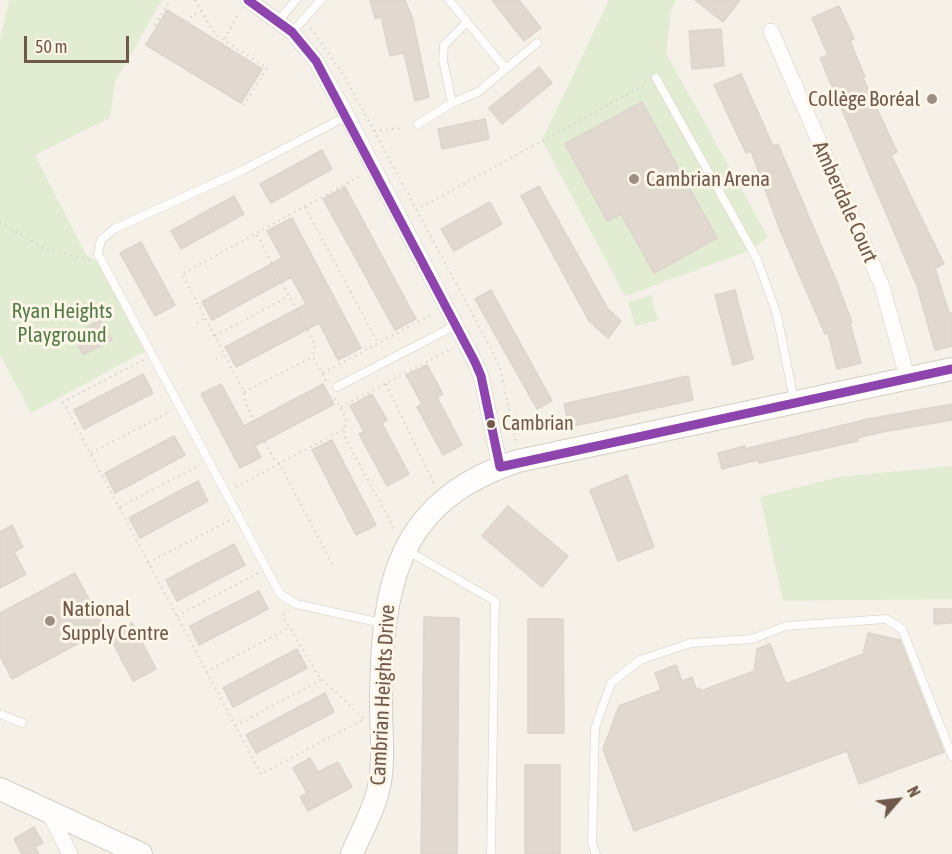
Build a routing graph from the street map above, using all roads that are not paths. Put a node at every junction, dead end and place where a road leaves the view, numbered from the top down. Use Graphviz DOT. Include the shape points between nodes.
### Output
graph roads {
  1 [pos="248,0"];
  2 [pos="296,0"];
  3 [pos="321,0"];
  4 [pos="449,0"];
  5 [pos="278,21"];
  6 [pos="467,22"];
  7 [pos="771,31"];
  8 [pos="292,32"];
  9 [pos="537,42"];
  10 [pos="505,68"];
  11 [pos="656,78"];
  12 [pos="452,103"];
  13 [pos="348,116"];
  14 [pos="418,124"];
  15 [pos="457,325"];
  16 [pos="952,369"];
  17 [pos="907,377"];
  18 [pos="337,387"];
  19 [pos="794,401"];
  20 [pos="500,467"];
  21 [pos="398,544"];
  22 [pos="384,623"];
  23 [pos="0,714"];
  24 [pos="22,723"];
  25 [pos="952,756"];
  26 [pos="0,789"];
  27 [pos="48,811"];
  28 [pos="70,854"];
  29 [pos="141,854"];
  30 [pos="351,854"];
  31 [pos="491,854"];
  32 [pos="596,854"];
  1 -- 5 [label="street"];
  2 -- 5 [label="lane"];
  3 -- 8 [label="lane"];
  4 -- 6 [label="lane"];
  5 -- 8 [label="street"];
  6 -- 10 [label="lane"];
  6 -- 12 [label="lane" via="444,45 443,60"];
  7 -- 17 [label="street, Amberdale Court" via="882,286"];
  8 -- 13 [label="street" via="316,61"];
  9 -- 10 [label="lane"];
  10 -- 12 [label="lane" via="478,92"];
  11 -- 19 [label="lane" via="757,259 777,315"];
  12 -- 14 [label="lane"];
  13 -- 15 [label="street"];
  13 -- 22 [label="lane" via="114,229 99,246 101,263 280,594 287,600"];
  15 -- 18 [label="lane"];
  15 -- 20 [label="street" via="481,376"];
  16 -- 17 [label="street, Cambrian Heights Drive"];
  17 -- 19 [label="street, Cambrian Heights Drive"];
  19 -- 20 [label="street, Cambrian Heights Drive"];
  20 -- 21 [label="street, Cambrian Heights Drive" via="442,503"];
  21 -- 22 [label="street, Cambrian Heights Drive"];
  21 -- 31 [label="lane" via="495,602"];
  22 -- 30 [label="street, Cambrian Heights Drive" via="378,791"];
  23 -- 24 [label="lane"];
  25 -- 32 [label="lane" via="902,629 886,619 786,626 752,639 691,643 640,660 611,683 595,728 592,843"];
  26 -- 27 [label="street"];
  27 -- 28 [label="street"];
  27 -- 29 [label="street"];
}
